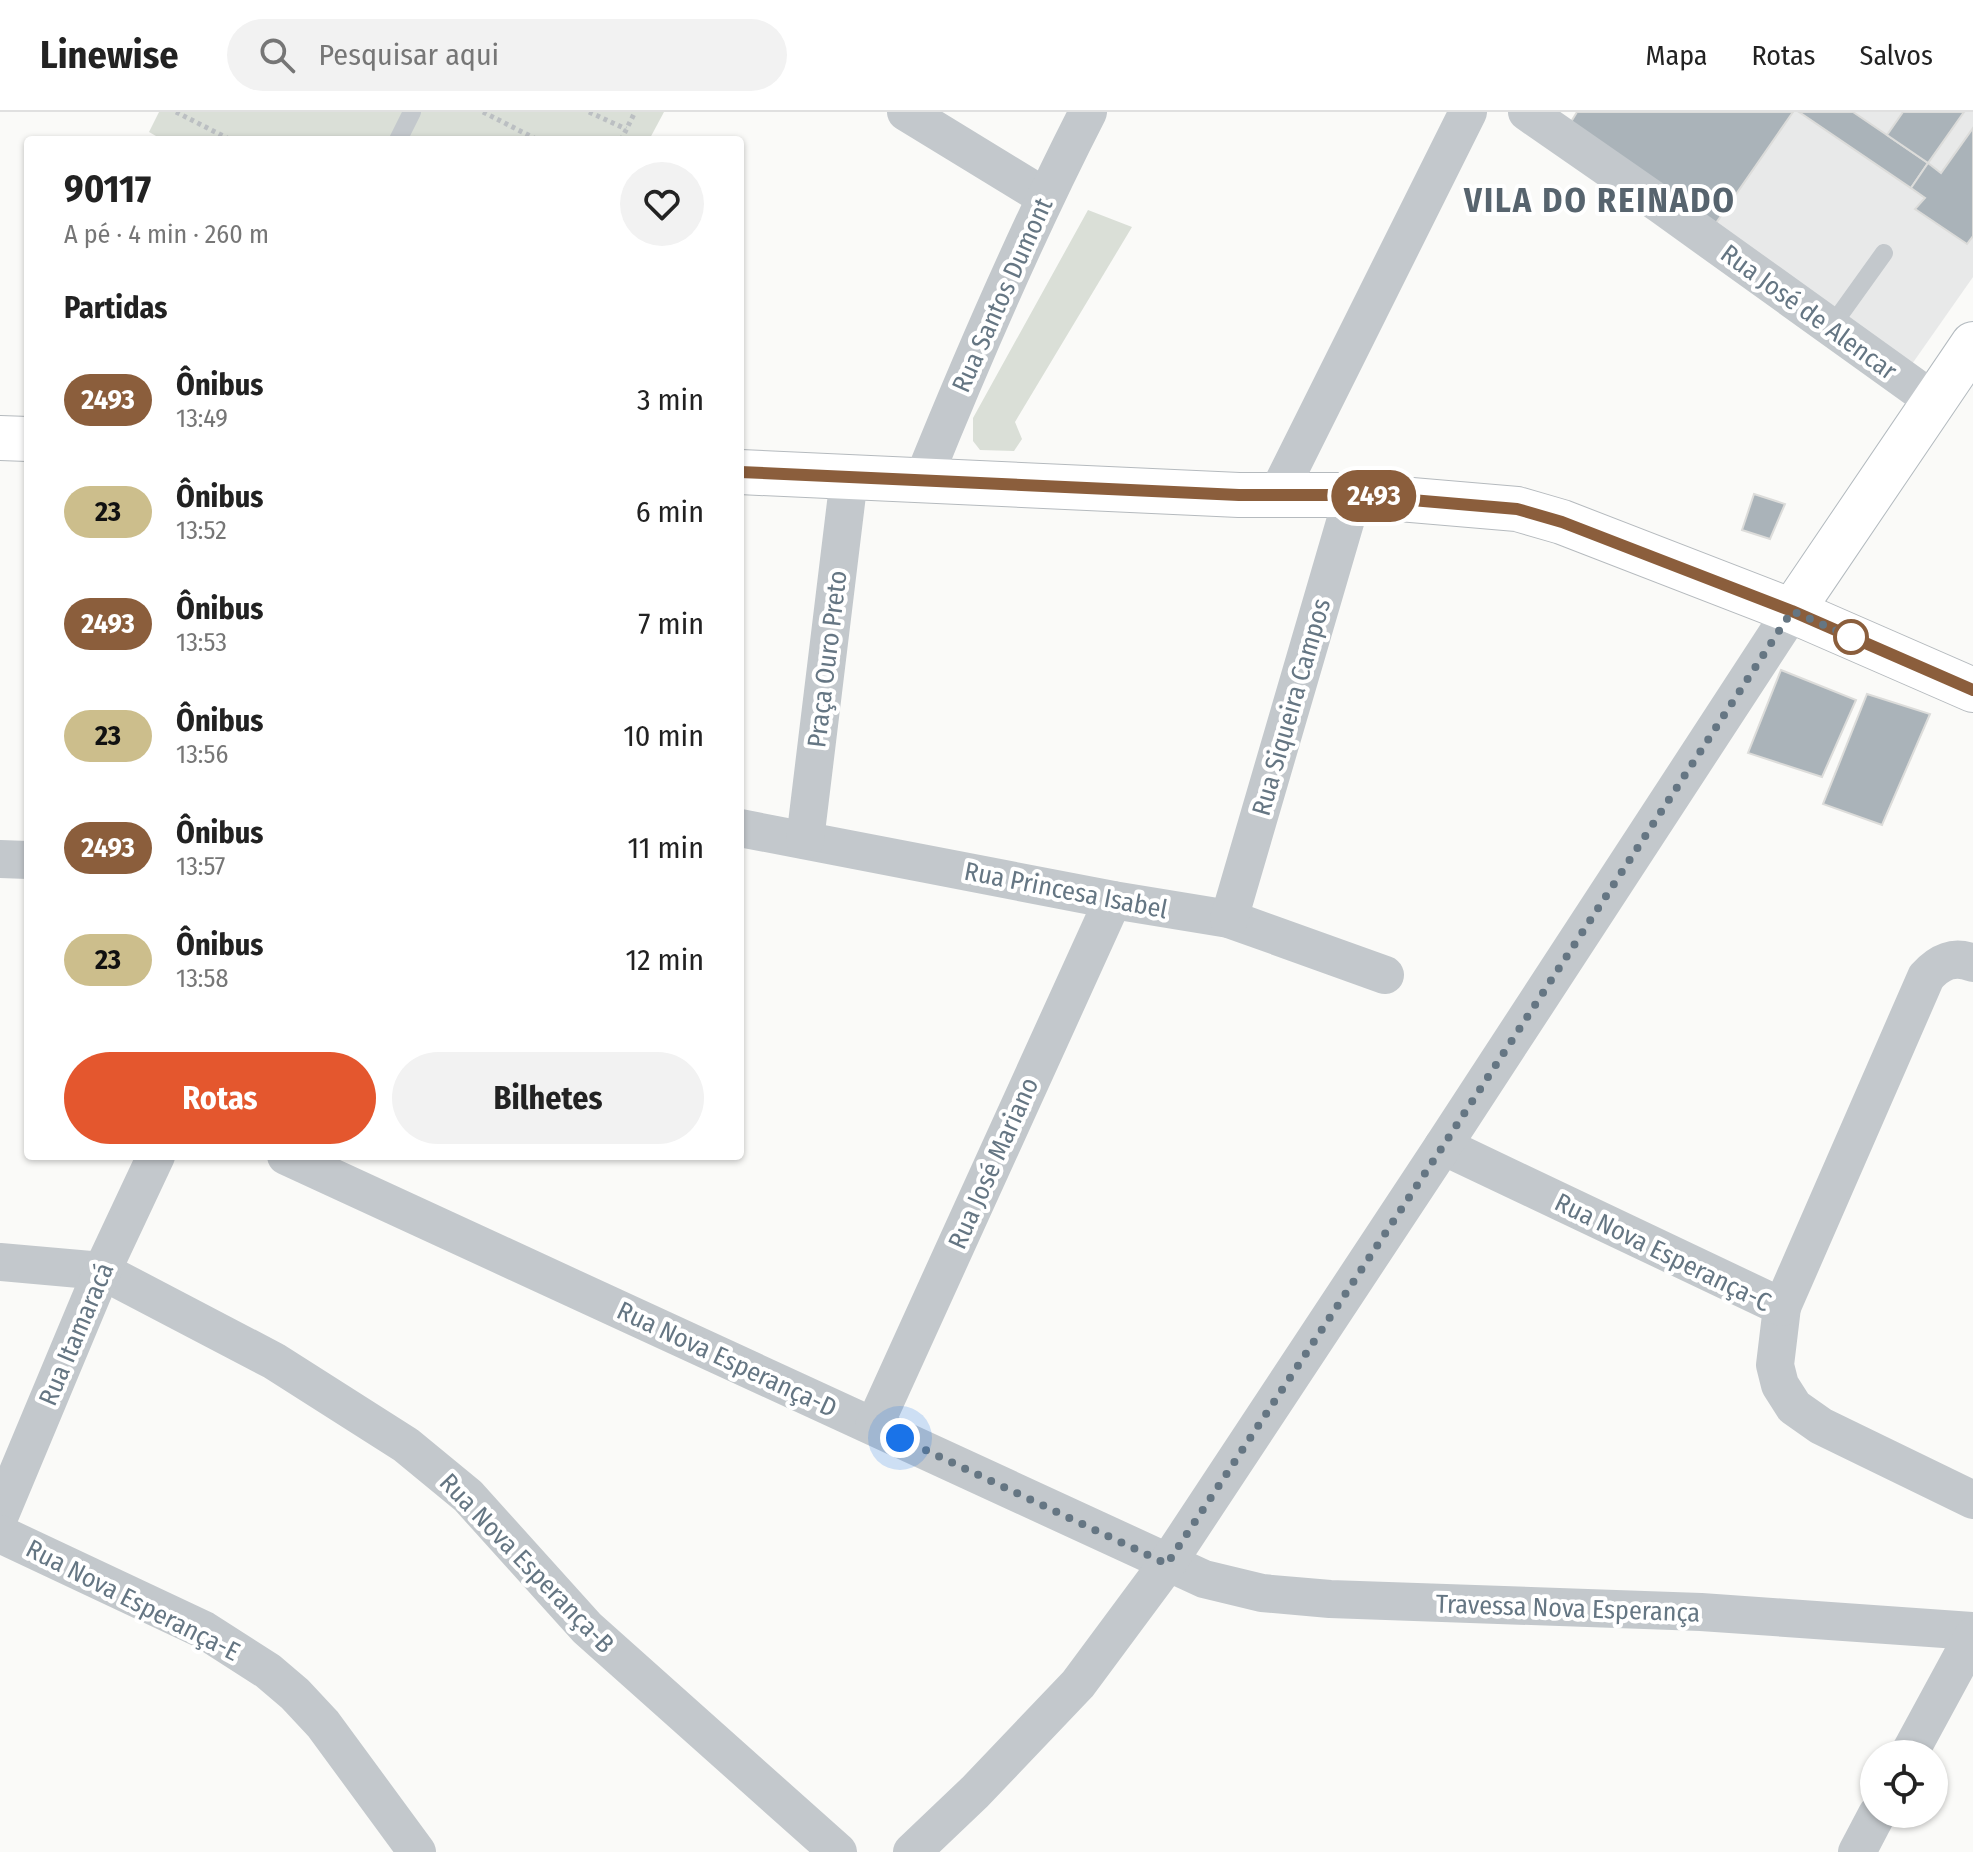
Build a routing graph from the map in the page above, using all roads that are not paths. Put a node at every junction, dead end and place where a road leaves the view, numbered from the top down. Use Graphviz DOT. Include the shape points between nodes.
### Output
graph roads {
  1 [pos="412,112"];
  2 [pos="906,112"];
  3 [pos="1088,112"];
  4 [pos="1468,112"];
  5 [pos="1527,112"];
  6 [pos="400,136"];
  7 [pos="1045,197"];
  8 [pos="1884,253"];
  9 [pos="1831,327"];
  10 [pos="1973,344"];
  11 [pos="1934,401"];
  12 [pos="0,438"];
  13 [pos="24,439"];
  14 [pos="744,472"];
  15 [pos="849,478"];
  16 [pos="922,482"];
  17 [pos="1277,495"];
  18 [pos="1353,495"];
  19 [pos="1792,611"];
  20 [pos="1973,690"];
  21 [pos="744,829"];
  22 [pos="805,840"];
  23 [pos="0,859"];
  24 [pos="24,860"];
  25 [pos="1113,900"];
  26 [pos="1229,919"];
  27 [pos="1973,963"];
  28 [pos="1385,975"];
  29 [pos="1443,1146"];
  30 [pos="154,1160"];
  31 [pos="295,1160"];
  32 [pos="0,1262"];
  33 [pos="102,1271"];
  34 [pos="1782,1307"];
  35 [pos="874,1426"];
  36 [pos="1973,1500"];
  37 [pos="0,1515"];
  38 [pos="0,1534"];
  39 [pos="1167,1564"];
  40 [pos="1973,1634"];
  41 [pos="1916,1740"];
  42 [pos="1870,1828"];
  43 [pos="417,1852"];
  44 [pos="838,1852"];
  45 [pos="912,1852"];
  46 [pos="1857,1852"];
  1 -- 6 [label="lane"];
  2 -- 7 [label="street"];
  3 -- 7 [label="street, Rua Santos Dumont"];
  4 -- 17 [label="street"];
  5 -- 9 [label="street, Rua José de Alencar"];
  7 -- 16 [label="street, Rua Santos Dumont"];
  8 -- 9 [label="lane"];
  9 -- 11 [label="street, Rua José de Alencar"];
  10 -- 11 [label="main road"];
  11 -- 19 [label="main road"];
  12 -- 13 [label="main road"];
  14 -- 15 [label="main road"];
  15 -- 16 [label="main road"];
  15 -- 22 [label="street, Praça Ouro Preto"];
  16 -- 17 [label="main road"];
  17 -- 18 [label="main road"];
  18 -- 19 [label="main road" via="1517,509"];
  18 -- 26 [label="street, Rua Siqueira Campos"];
  19 -- 20 [label="main road"];
  19 -- 29 [label="street"];
  21 -- 22 [label="street, Rua Princesa Isabel"];
  22 -- 25 [label="street, Rua Princesa Isabel"];
  23 -- 24 [label="street"];
  25 -- 26 [label="street, Rua Princesa Isabel"];
  25 -- 35 [label="street, Rua José Mariano"];
  26 -- 28 [label="street, Rua Princesa Isabel"];
  27 -- 34 [label="street" via="1948,960 1926,977"];
  29 -- 34 [label="street, Rua Nova Esperança-C"];
  29 -- 39 [label="street"];
  30 -- 33 [label="street, Rua Itamaracá"];
  31 -- 35 [label="street, Rua Nova Esperança-D"];
  32 -- 33 [label="street"];
  33 -- 37 [label="street, Rua Itamaracá"];
  33 -- 44 [label="street, Rua Nova Esperança-B" via="274,1361 406,1445 468,1496 587,1628"];
  34 -- 36 [label="street, Rua Nova Esperança-C" via="1775,1365 1794,1407 1821,1426"];
  35 -- 39 [label="street, Rua Nova Esperança-D"];
  38 -- 43 [label="street, Rua Nova Esperança-E" via="204,1630 268,1671 323,1724"];
  39 -- 40 [label="street, Travessa Nova Esperança" via="1204,1579 1303,1597 1701,1612"];
  39 -- 45 [label="street" via="1078,1684"];
  40 -- 41 [label="street"];
  42 -- 46 [label="street"];
}
